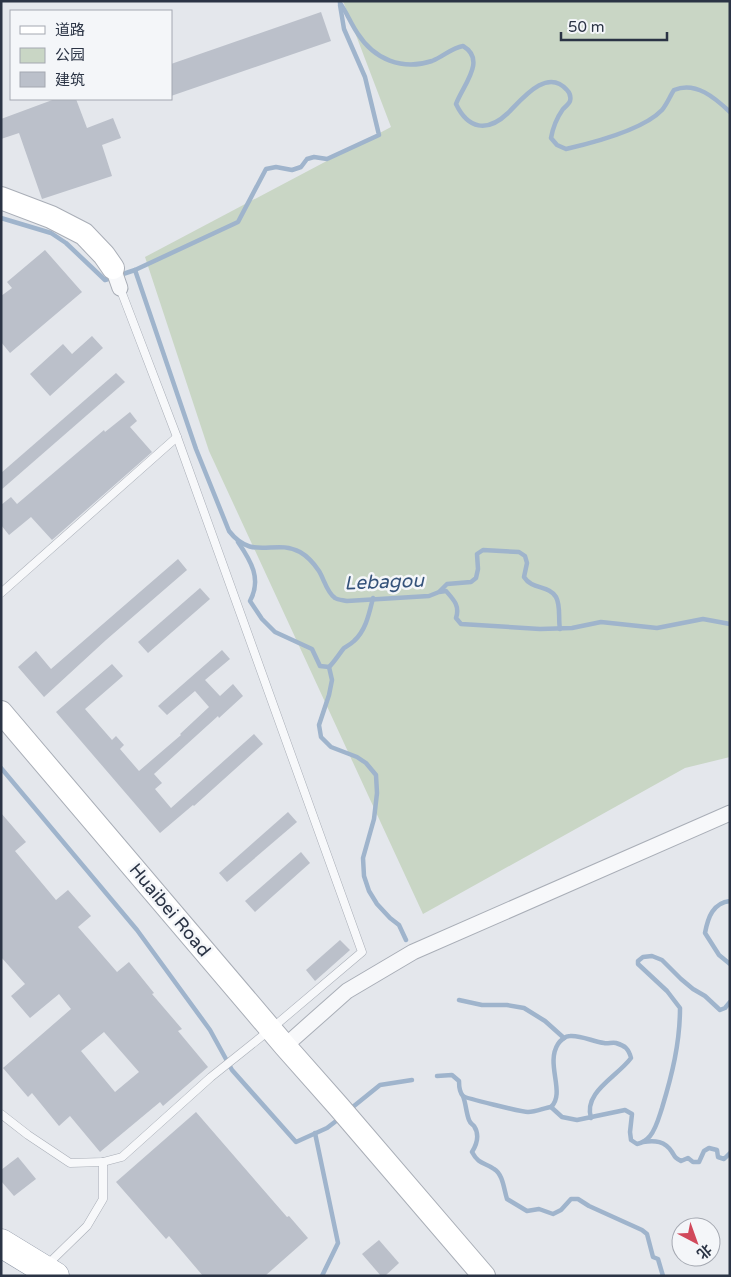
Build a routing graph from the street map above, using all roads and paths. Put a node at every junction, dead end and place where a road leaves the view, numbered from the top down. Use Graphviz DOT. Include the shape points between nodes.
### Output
graph roads {
  1 [pos="1,198"];
  2 [pos="116,278"];
  3 [pos="177,437"];
  4 [pos="1,593"];
  5 [pos="1,712"];
  6 [pos="730,814"];
  7 [pos="278,1038"];
  8 [pos="1,1114"];
  9 [pos="104,1162"];
  10 [pos="1,1242"];
  11 [pos="49,1272"];
  12 [pos="484,1276"];
  1 -- 2 [label="street" via="84,234 104,255"];
  2 -- 3 [label="lane"];
  3 -- 4 [label="lane"];
  3 -- 7 [label="lane" via="362,952"];
  5 -- 7 [label="street, Huaibei Road"];
  6 -- 7 [label="street" via="413,952"];
  7 -- 9 [label="lane" via="244,1050 122,1158"];
  7 -- 12 [label="street, Huaibei Road"];
  8 -- 9 [label="lane" via="70,1163"];
  9 -- 11 [label="lane" via="103,1199 87,1226"];
  10 -- 11 [label="highway"];
}
